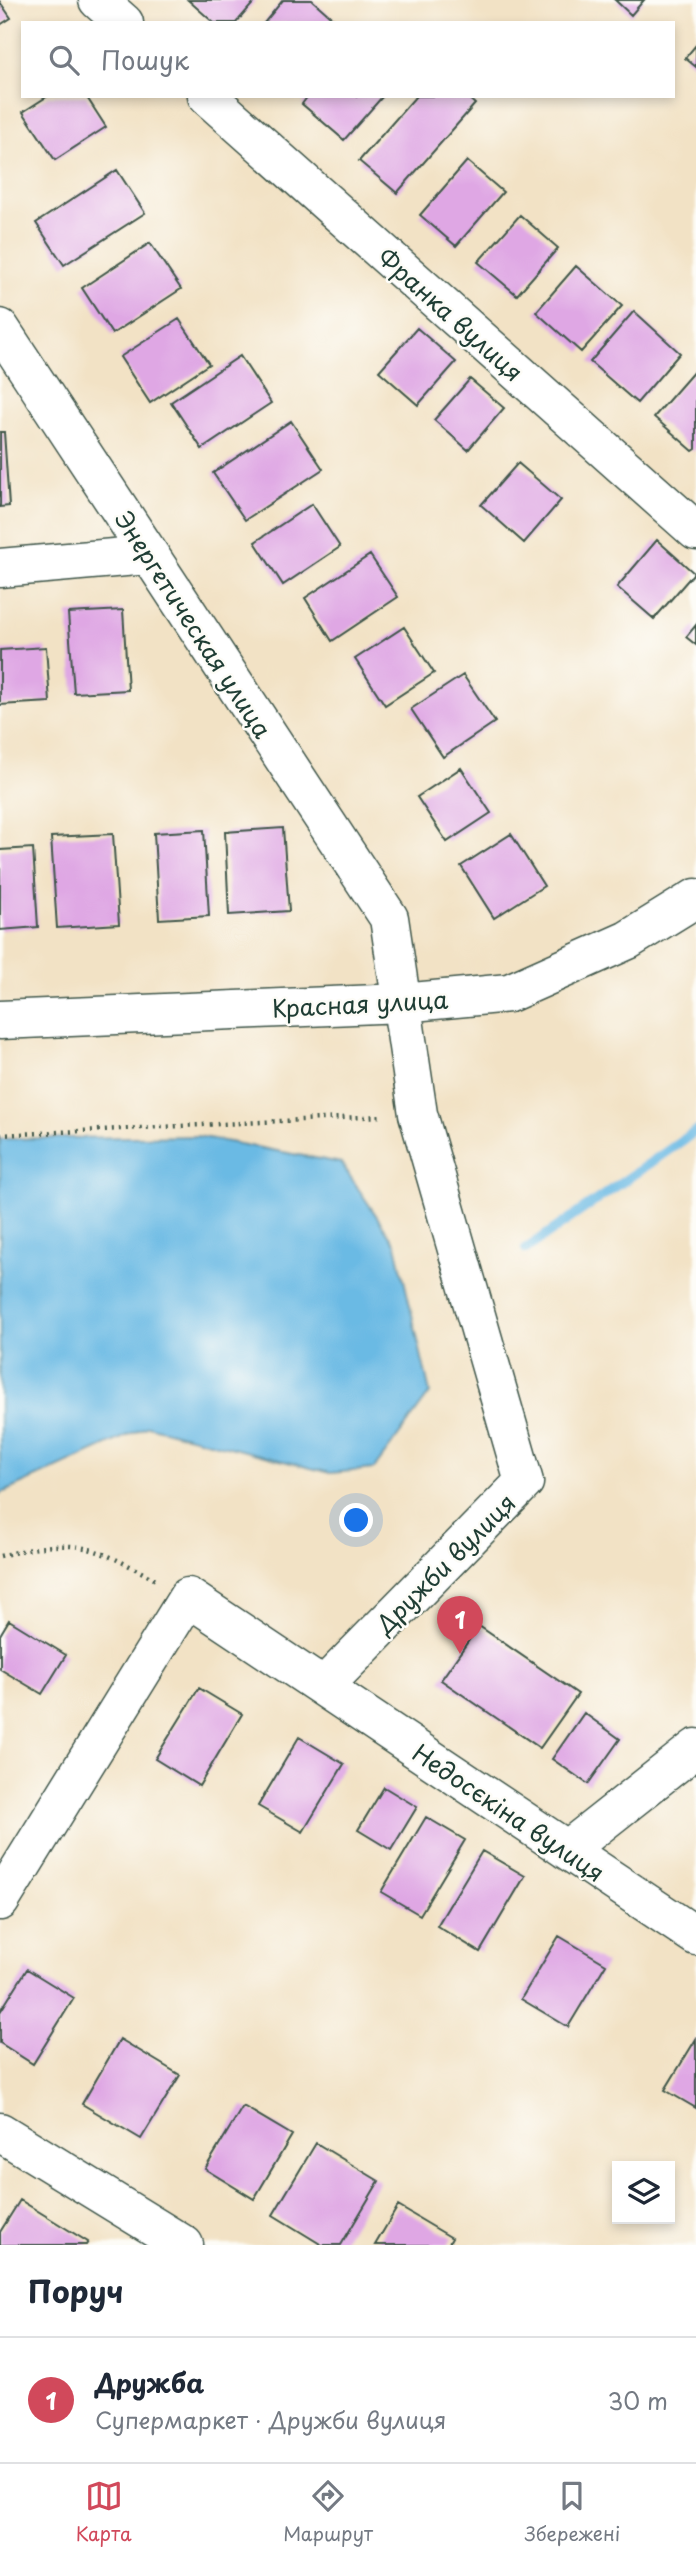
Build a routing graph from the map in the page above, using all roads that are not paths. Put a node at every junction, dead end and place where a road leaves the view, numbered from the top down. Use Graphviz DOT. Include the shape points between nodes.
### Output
graph roads {
  1 [pos="98,0"];
  2 [pos="122,21"];
  3 [pos="208,98"];
  4 [pos="0,328"];
  5 [pos="696,531"];
  6 [pos="148,555"];
  7 [pos="0,568"];
  8 [pos="696,898"];
  9 [pos="389,918"];
  10 [pos="402,1003"];
  11 [pos="0,1020"];
  12 [pos="323,1687"];
  13 [pos="696,1748"];
  14 [pos="568,1850"];
  15 [pos="0,1901"];
  16 [pos="696,1936"];
  17 [pos="0,2132"];
  18 [pos="184,2245"];
  1 -- 2 [label="street"];
  3 -- 5 [label="street, Франка вулиця"];
  4 -- 6 [label="street, Энергетическая улица"];
  6 -- 7 [label="street"];
  6 -- 9 [label="street, Энергетическая улица"];
  8 -- 10 [label="street, Красная улица" via="628,940 509,993"];
  9 -- 10 [label="street, Дружби вулиця"];
  10 -- 11 [label="street, Красная улица"];
  10 -- 12 [label="street, Дружби вулиця" via="418,1114 524,1482"];
  12 -- 14 [label="street, Недосєкіна вулиця"];
  12 -- 15 [label="street" via="188,1597"];
  13 -- 14 [label="street"];
  14 -- 16 [label="street, Недосєкіна вулиця"];
  17 -- 18 [label="street"];
}
